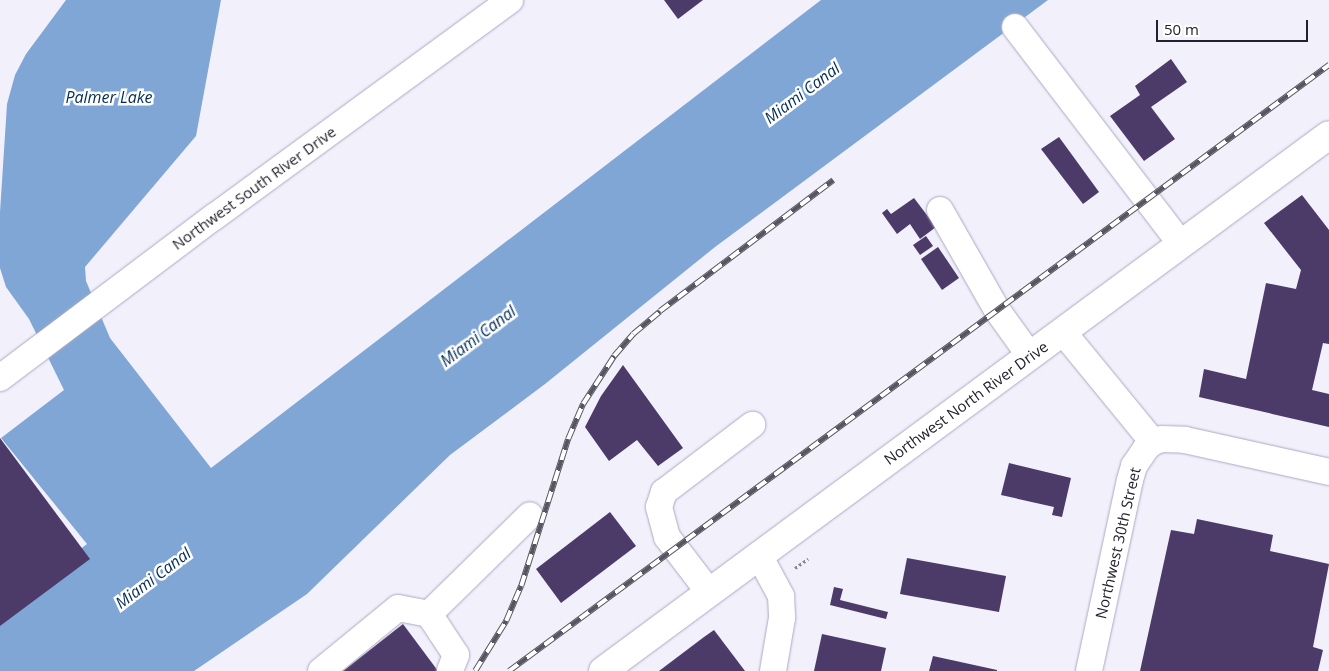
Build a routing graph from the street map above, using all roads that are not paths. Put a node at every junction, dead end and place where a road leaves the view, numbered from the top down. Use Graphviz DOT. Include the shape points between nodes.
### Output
graph roads {
  1 [pos="510,0"];
  2 [pos="1016,28"];
  3 [pos="1329,135"];
  4 [pos="940,210"];
  5 [pos="1181,244"];
  6 [pos="1063,332"];
  7 [pos="1030,356"];
  8 [pos="0,378"];
  9 [pos="752,425"];
  10 [pos="1152,442"];
  11 [pos="1329,472"];
  12 [pos="530,515"];
  13 [pos="759,555"];
  14 [pos="709,592"];
  15 [pos="429,614"];
  16 [pos="321,671"];
  17 [pos="450,671"];
  18 [pos="603,671"];
  19 [pos="773,671"];
  20 [pos="1089,671"];
  1 -- 8 [label="street, Northwest South River Drive"];
  2 -- 5 [label="street"];
  3 -- 5 [label="main road, Northwest North River Drive"];
  4 -- 7 [label="street" via="997,310"];
  5 -- 6 [label="main road, Northwest North River Drive"];
  6 -- 7 [label="main road, Northwest North River Drive"];
  6 -- 10 [label="street"];
  7 -- 13 [label="main road, Northwest North River Drive"];
  9 -- 14 [label="street" via="664,492 659,507 667,537"];
  10 -- 11 [label="street" via="1185,440"];
  10 -- 20 [label="street, Northwest 30th Street" via="1140,455 1130,480"];
  12 -- 15 [label="street"];
  13 -- 14 [label="main road, Northwest North River Drive"];
  13 -- 19 [label="street" via="781,596 782,618"];
  14 -- 18 [label="main road, Northwest North River Drive"];
  15 -- 16 [label="street" via="398,608"];
  15 -- 17 [label="street" via="456,655"];
}
